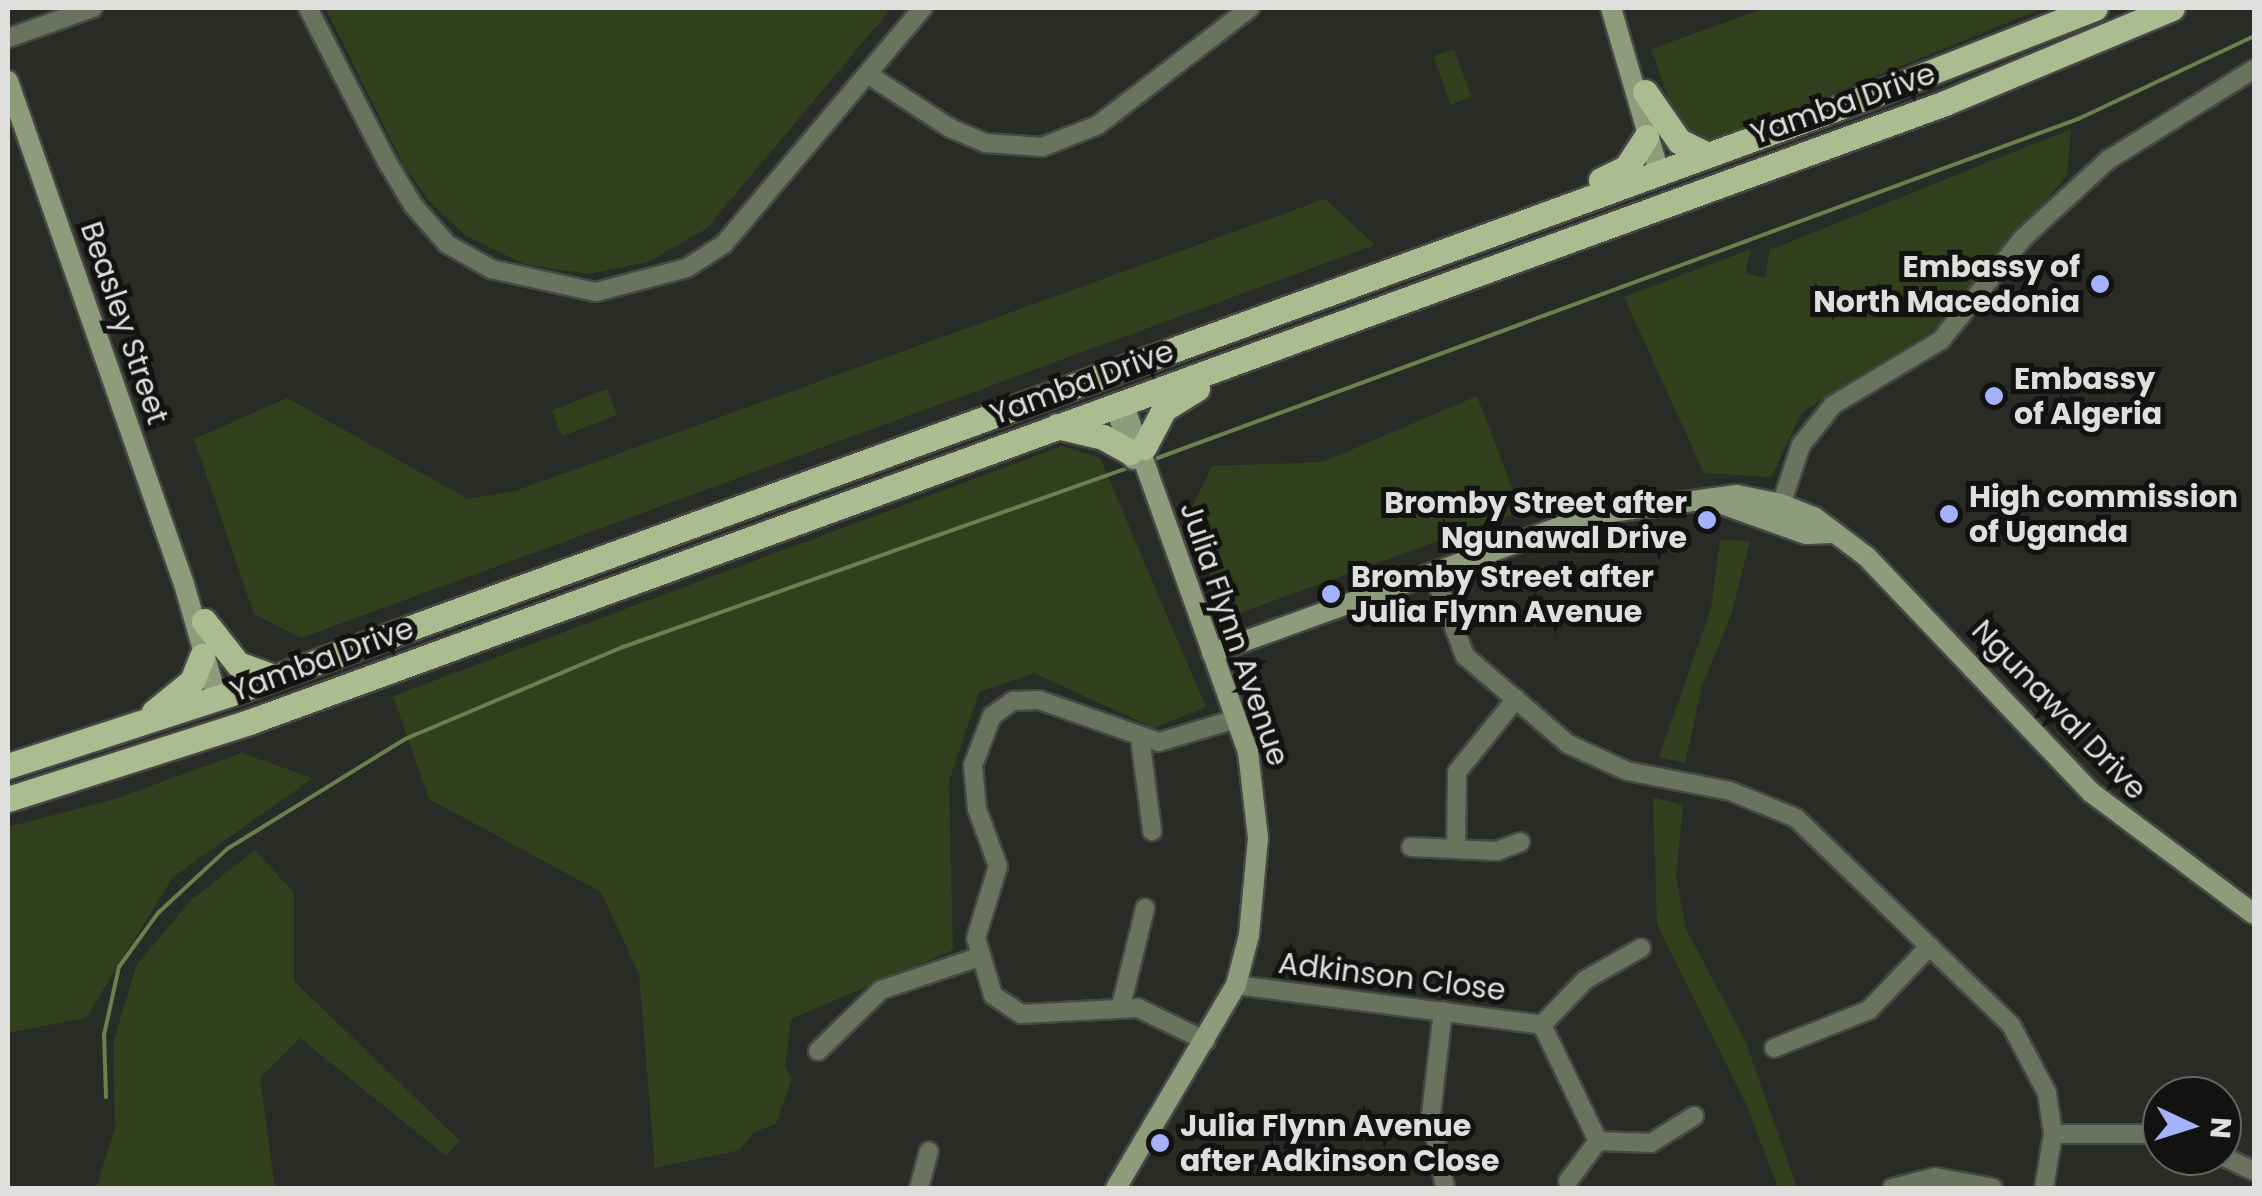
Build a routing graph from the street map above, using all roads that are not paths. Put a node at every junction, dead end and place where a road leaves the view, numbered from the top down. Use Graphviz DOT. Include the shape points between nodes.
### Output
graph roads {
  1 [pos="93,8"];
  2 [pos="308,8"];
  3 [pos="924,8"];
  4 [pos="1250,8"];
  5 [pos="1610,8"];
  6 [pos="2095,8"];
  7 [pos="2172,8"];
  8 [pos="8,38"];
  9 [pos="1624,51"];
  10 [pos="2254,70"];
  11 [pos="869,76"];
  12 [pos="8,80"];
  13 [pos="1645,92"];
  14 [pos="1646,137"];
  15 [pos="1708,155"];
  16 [pos="1665,170"];
  17 [pos="1675,198"];
  18 [pos="1561,208"];
  19 [pos="1233,362"];
  20 [pos="1138,363"];
  21 [pos="1118,402"];
  22 [pos="1004,412"];
  23 [pos="1058,426"];
  24 [pos="1137,450"];
  25 [pos="1778,513"];
  26 [pos="1433,572"];
  27 [pos="184,584"];
  28 [pos="204,621"];
  29 [pos="1212,653"];
  30 [pos="202,656"];
  31 [pos="275,677"];
  32 [pos="223,696"];
  33 [pos="1516,699"];
  34 [pos="1236,719"];
  35 [pos="233,727"];
  36 [pos="120,733"];
  37 [pos="1140,738"];
  38 [pos="8,766"];
  39 [pos="8,799"];
  40 [pos="1152,831"];
  41 [pos="1520,842"];
  42 [pos="1456,847"];
  43 [pos="1411,848"];
  44 [pos="1145,908"];
  45 [pos="2254,914"];
  46 [pos="1930,946"];
  47 [pos="1641,948"];
  48 [pos="979,958"];
  49 [pos="1236,984"];
  50 [pos="1122,1006"];
  51 [pos="1442,1011"];
  52 [pos="1542,1025"];
  53 [pos="1206,1041"];
  54 [pos="1774,1048"];
  55 [pos="818,1052"];
  56 [pos="1694,1116"];
  57 [pos="2053,1134"];
  58 [pos="2142,1134"];
  59 [pos="1598,1141"];
  60 [pos="928,1151"];
  61 [pos="1568,1181"];
  62 [pos="919,1188"];
  63 [pos="1116,1188"];
  64 [pos="1446,1188"];
  65 [pos="1892,1188"];
  66 [pos="1993,1188"];
  67 [pos="2044,1188"];
  1 -- 8 [label="street"];
  2 -- 11 [label="street" via="412,206 448,244 490,269 596,292 688,268 724,244"];
  3 -- 11 [label="street"];
  4 -- 11 [label="street" via="1098,125 1042,148 986,143"];
  5 -- 9 [label="street"];
  6 -- 15 [label="main road, Yamba Drive"];
  7 -- 17 [label="main road, Yamba Drive" via="2015,76"];
  9 -- 13 [label="street"];
  9 -- 14 [label="street"];
  10 -- 25 [label="street" via="2108,160 2023,238 1942,340 1833,404 1801,445"];
  12 -- 27 [label="street, Beasley Street"];
  13 -- 15 [label="main road" via="1679,141"];
  13 -- 16 [label="street"];
  14 -- 16 [label="street"];
  14 -- 18 [label="main road" via="1626,168 1583,188"];
  15 -- 16 [label="main road, Yamba Drive"];
  16 -- 17 [label="main road"];
  16 -- 18 [label="main road, Yamba Drive"];
  17 -- 19 [label="main road, Yamba Drive"];
  18 -- 20 [label="main road, Yamba Drive"];
  19 -- 21 [label="main road, Yamba Drive"];
  19 -- 24 [label="main road" via="1164,409"];
  20 -- 21 [label="main road"];
  20 -- 22 [label="main road, Yamba Drive"];
  21 -- 22 [label="main road" via="1094,391"];
  21 -- 23 [label="main road, Yamba Drive"];
  21 -- 24 [label="street, Julia Flynn Avenue"];
  22 -- 31 [label="main road, Yamba Drive"];
  23 -- 24 [label="main road"];
  23 -- 35 [label="main road, Yamba Drive"];
  24 -- 29 [label="street, Julia Flynn Avenue"];
  25 -- 26 [label="street, Ngunawal Drive" via="1707,500 1596,514"];
  25 -- 45 [label="street, Ngunawal Drive" via="1814,517 1904,590 2092,794"];
  26 -- 29 [label="street"];
  26 -- 33 [label="street" via="1465,656"];
  27 -- 28 [label="street, Beasley Street"];
  27 -- 30 [label="street, Beasley Street"];
  28 -- 31 [label="main road" via="238,664"];
  28 -- 32 [label="street, Beasley Street"];
  29 -- 34 [label="street, Julia Flynn Avenue"];
  30 -- 32 [label="street, Beasley Street"];
  30 -- 36 [label="main road" via="190,684"];
  31 -- 32 [label="main road, Yamba Drive"];
  32 -- 35 [label="main road"];
  32 -- 36 [label="main road, Yamba Drive"];
  33 -- 42 [label="street" via="1457,772"];
  33 -- 46 [label="street" via="1568,744 1627,771 1766,801 1796,818"];
  34 -- 37 [label="street" via="1178,740"];
  34 -- 49 [label="street, Julia Flynn Avenue" via="1256,795 1258,838 1249,935"];
  35 -- 39 [label="main road, Yamba Drive"];
  36 -- 38 [label="main road"];
  37 -- 40 [label="street"];
  37 -- 48 [label="street" via="1038,700 1013,701 992,716 972,786 998,866 976,938"];
  41 -- 42 [label="street" via="1496,851"];
  42 -- 43 [label="street"];
  44 -- 50 [label="street"];
  46 -- 54 [label="street" via="1869,1010"];
  46 -- 57 [label="street" via="2012,1024 2034,1057"];
  47 -- 52 [label="street, Adkinson Close" via="1585,980"];
  48 -- 50 [label="street" via="994,995 1021,1014"];
  48 -- 55 [label="street" via="881,990"];
  49 -- 51 [label="street, Adkinson Close"];
  49 -- 53 [label="street, Julia Flynn Avenue"];
  50 -- 53 [label="street"];
  51 -- 52 [label="street, Adkinson Close"];
  51 -- 64 [label="street" via="1431,1115"];
  52 -- 59 [label="street, Adkinson Close"];
  53 -- 63 [label="street, Julia Flynn Avenue"];
  56 -- 59 [label="street" via="1651,1144"];
  57 -- 58 [label="street"];
  57 -- 67 [label="street"];
  59 -- 61 [label="street"];
  60 -- 62 [label="street"];
  65 -- 66 [label="street" via="1935,1177"];
}
